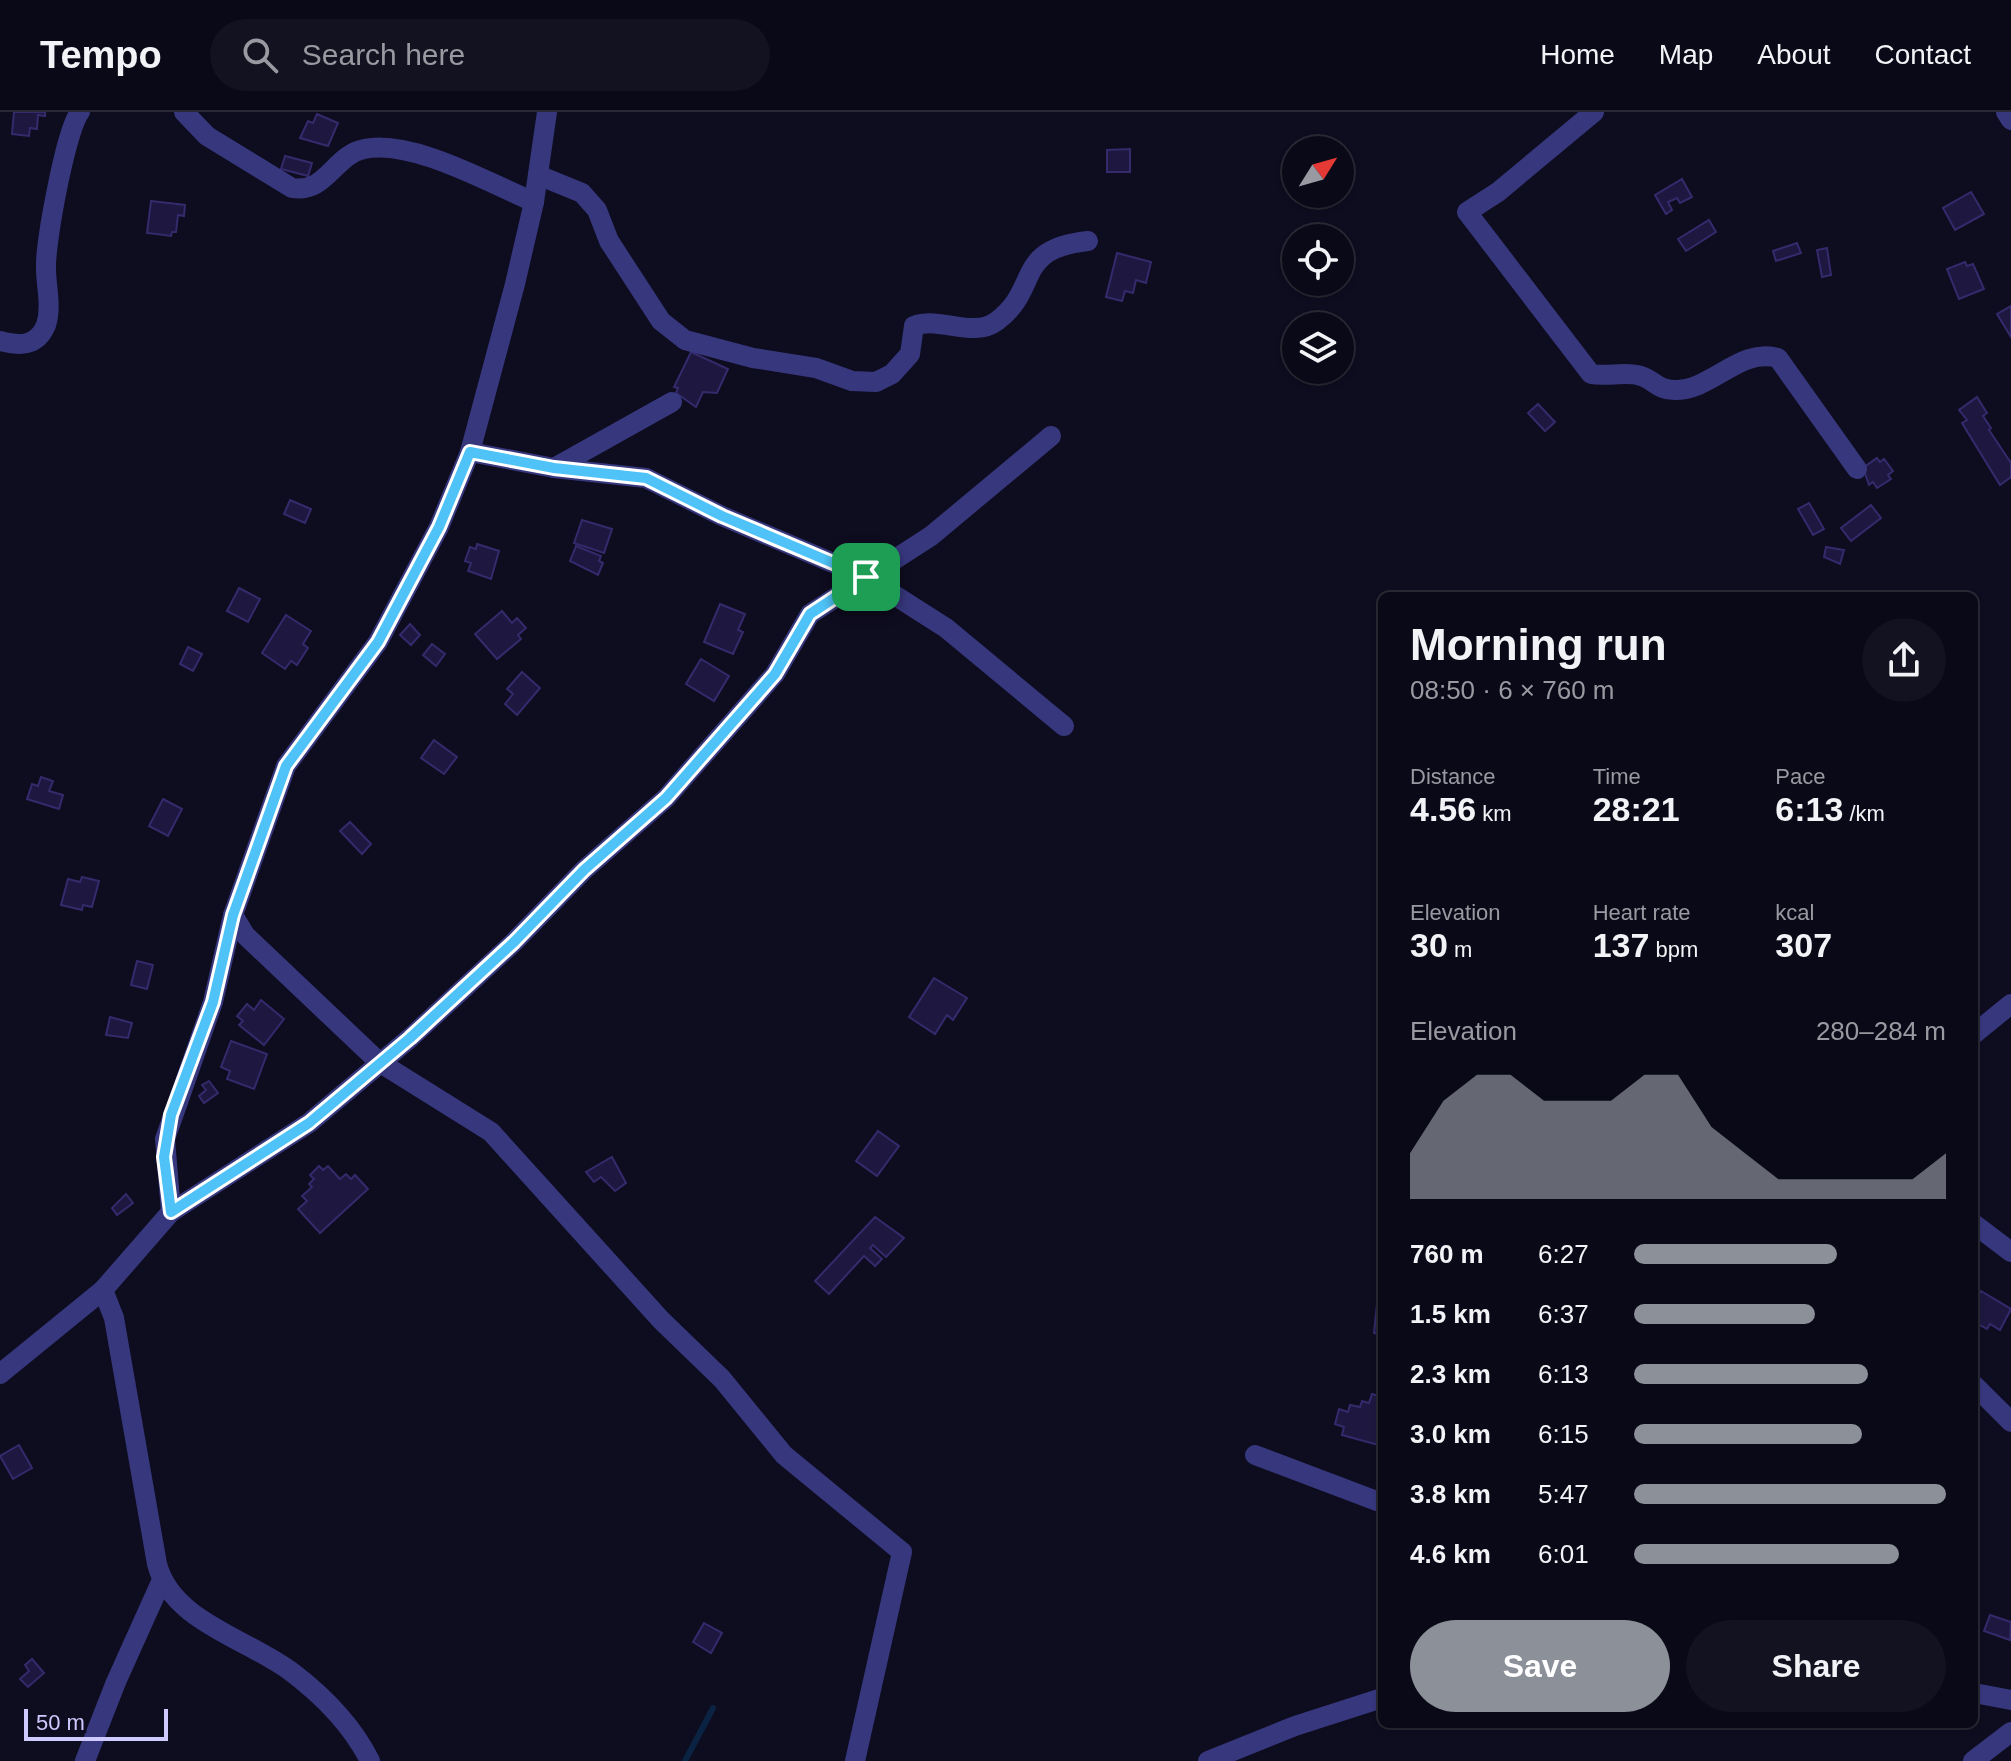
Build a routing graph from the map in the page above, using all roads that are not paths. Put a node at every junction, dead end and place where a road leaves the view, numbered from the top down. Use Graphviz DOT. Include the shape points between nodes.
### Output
graph roads {
  1 [pos="80,112"];
  2 [pos="184,112"];
  3 [pos="547,112"];
  4 [pos="1594,112"];
  5 [pos="2006,112"];
  6 [pos="2011,120"];
  7 [pos="538,175"];
  8 [pos="534,202"];
  9 [pos="1088,241"];
  10 [pos="0,341"];
  11 [pos="672,402"];
  12 [pos="1051,436"];
  13 [pos="470,452"];
  14 [pos="554,468"];
  15 [pos="1857,469"];
  16 [pos="866,577"];
  17 [pos="1064,726"];
  18 [pos="233,915"];
  19 [pos="2011,1004"];
  20 [pos="1978,1031"];
  21 [pos="379,1062"];
  22 [pos="171,1212"];
  23 [pos="1978,1227"];
  24 [pos="2011,1252"];
  25 [pos="103,1290"];
  26 [pos="0,1374"];
  27 [pos="1978,1389"];
  28 [pos="2011,1422"];
  29 [pos="1255,1455"];
  30 [pos="1378,1501"];
  31 [pos="161,1582"];
  32 [pos="1978,1694"];
  33 [pos="1378,1699"];
  34 [pos="2011,1700"];
  35 [pos="2011,1732"];
  36 [pos="85,1761"];
  37 [pos="370,1761"];
  38 [pos="855,1761"];
  39 [pos="1208,1761"];
  40 [pos="1973,1761"];
  1 -- 10 [label="street" via="68,136 51,222 46,325 34,341 20,346"];
  2 -- 8 [label="street" via="207,136 292,188 322,182 344,158 380,147 415,154"];
  3 -- 7 [label="street"];
  4 -- 15 [label="street" via="1467,212 1591,374 1641,376 1656,388 1676,391 1750,357 1778,358"];
  5 -- 6 [label="street"];
  7 -- 8 [label="street"];
  7 -- 9 [label="street" via="582,193 661,321 685,340 816,368 852,381 876,382 892,374 910,354 914,326 929,320 974,329 996,323 1040,257 1060,244"];
  8 -- 13 [label="street"];
  11 -- 14 [label="street"];
  12 -- 16 [label="street" via="931,536"];
  13 -- 14 [label="street"];
  13 -- 18 [label="street" via="439,527 378,642 286,766"];
  14 -- 16 [label="street" via="646,478"];
  16 -- 17 [label="street" via="946,628"];
  16 -- 21 [label="street" via="810,614 775,674 666,798"];
  18 -- 21 [label="street" via="251,942"];
  18 -- 22 [label="street" via="213,1002 165,1139"];
  19 -- 20 [label="street"];
  21 -- 22 [label="street" via="309,1123"];
  21 -- 38 [label="street" via="491,1132 661,1320 722,1379 784,1455 902,1552"];
  22 -- 25 [label="street"];
  23 -- 24 [label="street"];
  25 -- 26 [label="street"];
  25 -- 31 [label="street" via="114,1318"];
  27 -- 28 [label="street"];
  29 -- 30 [label="street"];
  31 -- 36 [label="street"];
  31 -- 37 [label="street" via="187,1609 315,1691"];
  32 -- 34 [label="street"];
  33 -- 39 [label="street"];
  35 -- 40 [label="street"];
}
